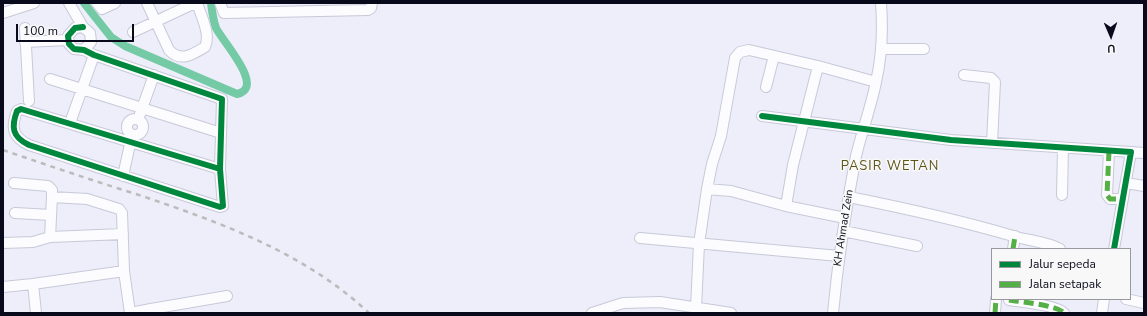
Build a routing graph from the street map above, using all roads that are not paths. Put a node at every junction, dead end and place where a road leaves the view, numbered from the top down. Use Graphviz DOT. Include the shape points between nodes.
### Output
graph roads {
  1 [pos="34,3"];
  2 [pos="68,3"];
  3 [pos="96,3"];
  4 [pos="115,3"];
  5 [pos="147,3"];
  6 [pos="196,3"];
  7 [pos="220,3"];
  8 [pos="372,3"];
  9 [pos="881,3"];
  10 [pos="325,8"];
  11 [pos="3,13"];
  12 [pos="155,22"];
  13 [pos="83,27"];
  14 [pos="25,28"];
  15 [pos="133,32"];
  16 [pos="68,40"];
  17 [pos="25,42"];
  18 [pos="882,49"];
  19 [pos="924,49"];
  20 [pos="84,50"];
  21 [pos="94,55"];
  22 [pos="774,56"];
  23 [pos="818,66"];
  24 [pos="154,75"];
  25 [pos="964,75"];
  26 [pos="50,79"];
  27 [pos="876,82"];
  28 [pos="766,87"];
  29 [pos="82,89"];
  30 [pos="29,101"];
  31 [pos="142,109"];
  32 [pos="762,116"];
  33 [pos="804,122"];
  34 [pos="70,123"];
  35 [pos="862,128"];
  36 [pos="221,133"];
  37 [pos="132,138"];
  38 [pos="992,143"];
  39 [pos="1062,148"];
  40 [pos="1109,151"];
  41 [pos="1131,152"];
  42 [pos="1144,153"];
  43 [pos="220,169"];
  44 [pos="123,176"];
  45 [pos="14,183"];
  46 [pos="1126,183"];
  47 [pos="1144,186"];
  48 [pos="707,189"];
  49 [pos="1062,195"];
  50 [pos="52,197"];
  51 [pos="849,197"];
  52 [pos="1124,199"];
  53 [pos="786,206"];
  54 [pos="14,213"];
  55 [pos="50,214"];
  56 [pos="845,218"];
  57 [pos="843,231"];
  58 [pos="122,234"];
  59 [pos="1014,236"];
  60 [pos="50,237"];
  61 [pos="640,238"];
  62 [pos="3,243"];
  63 [pos="699,244"];
  64 [pos="917,246"];
  65 [pos="1013,248"];
  66 [pos="1058,248"];
  67 [pos="1114,248"];
  68 [pos="839,256"];
  69 [pos="124,271"];
  70 [pos="33,284"];
  71 [pos="3,287"];
  72 [pos="227,296"];
  73 [pos="996,300"];
  74 [pos="1012,300"];
  75 [pos="1104,300"];
  76 [pos="1130,300"];
  77 [pos="1144,303"];
  78 [pos="696,308"];
  79 [pos="151,311"];
  80 [pos="36,313"];
  81 [pos="130,313"];
  82 [pos="592,313"];
  83 [pos="731,313"];
  84 [pos="833,313"];
  85 [pos="995,313"];
  86 [pos="1064,313"];
  87 [pos="1102,313"];
  1 -- 11 [label="street"];
  2 -- 13 [label="street"];
  3 -- 4 [label="street" via="102,9"];
  5 -- 12 [label="street"];
  6 -- 12 [label="street"];
  6 -- 12 [label="street" via="207,32 207,43 191,55 182,58 175,56 169,50"];
  7 -- 10 [label="street" via="224,13"];
  8 -- 10 [label="street" via="368,10"];
  9 -- 18 [label="street, KH Ahmad Zein"];
  12 -- 15 [label="street"];
  13 -- 16 [label="street" via="72,30"];
  13 -- 20 [label="street" via="91,37 89,46"];
  14 -- 17 [label="street"];
  16 -- 17 [label="street"];
  16 -- 20 [label="street" via="74,49"];
  17 -- 30 [label="street"];
  18 -- 19 [label="street"];
  18 -- 27 [label="street, KH Ahmad Zein"];
  20 -- 21 [label="street"];
  21 -- 24 [label="street"];
  21 -- 29 [label="street"];
  22 -- 23 [label="street"];
  22 -- 28 [label="street"];
  22 -- 48 [label="street" via="749,50 740,52 735,58 721,136"];
  23 -- 27 [label="street"];
  23 -- 33 [label="street"];
  24 -- 31 [label="street"];
  24 -- 36 [label="street" via="222,99"];
  25 -- 38 [label="street" via="991,78 995,82"];
  26 -- 29 [label="street"];
  27 -- 35 [label="street, KH Ahmad Zein"];
  29 -- 31 [label="street"];
  29 -- 34 [label="street"];
  31 -- 36 [label="street"];
  31 -- 37 [label="street" via="138,119 143,130"];
  32 -- 33 [label="street"];
  33 -- 35 [label="street"];
  33 -- 53 [label="street"];
  34 -- 37 [label="street"];
  34 -- 44 [label="street" via="21,109 17,111 13,127 17,138 28,145"];
  35 -- 38 [label="street"];
  35 -- 51 [label="street, KH Ahmad Zein"];
  36 -- 43 [label="street"];
  37 -- 43 [label="street"];
  37 -- 44 [label="street"];
  38 -- 39 [label="street"];
  39 -- 40 [label="street"];
  39 -- 49 [label="street"];
  40 -- 41 [label="street"];
  40 -- 52 [label="street" via="1107,197"];
  41 -- 42 [label="street"];
  41 -- 46 [label="street"];
  43 -- 44 [label="street" via="222,207"];
  45 -- 50 [label="street" via="48,186 52,190"];
  46 -- 47 [label="street"];
  46 -- 52 [label="street"];
  48 -- 53 [label="street" via="731,191"];
  48 -- 63 [label="street"];
  50 -- 55 [label="street"];
  50 -- 58 [label="street" via="87,199 119,209 122,213"];
  51 -- 56 [label="street, KH Ahmad Zein"];
  51 -- 59 [label="street"];
  52 -- 67 [label="street"];
  53 -- 56 [label="street"];
  54 -- 55 [label="street"];
  55 -- 60 [label="street"];
  56 -- 57 [label="street, KH Ahmad Zein"];
  57 -- 64 [label="street"];
  57 -- 68 [label="street, KH Ahmad Zein"];
  58 -- 60 [label="street"];
  58 -- 69 [label="street"];
  59 -- 65 [label="street"];
  59 -- 66 [label="street" via="1038,240"];
  60 -- 62 [label="street" via="34,242"];
  61 -- 63 [label="street"];
  63 -- 68 [label="street"];
  63 -- 78 [label="street"];
  68 -- 84 [label="street, KH Ahmad Zein"];
  69 -- 70 [label="street"];
  69 -- 81 [label="street"];
  70 -- 71 [label="street"];
  70 -- 80 [label="street"];
  72 -- 79 [label="street"];
  73 -- 85 [label="street"];
  74 -- 86 [label="street" via="1050,307"];
  75 -- 87 [label="street"];
  76 -- 77 [label="street"];
  78 -- 82 [label="street" via="660,302 623,303"];
  78 -- 83 [label="street"];
  79 -- 81 [label="street"];
}
